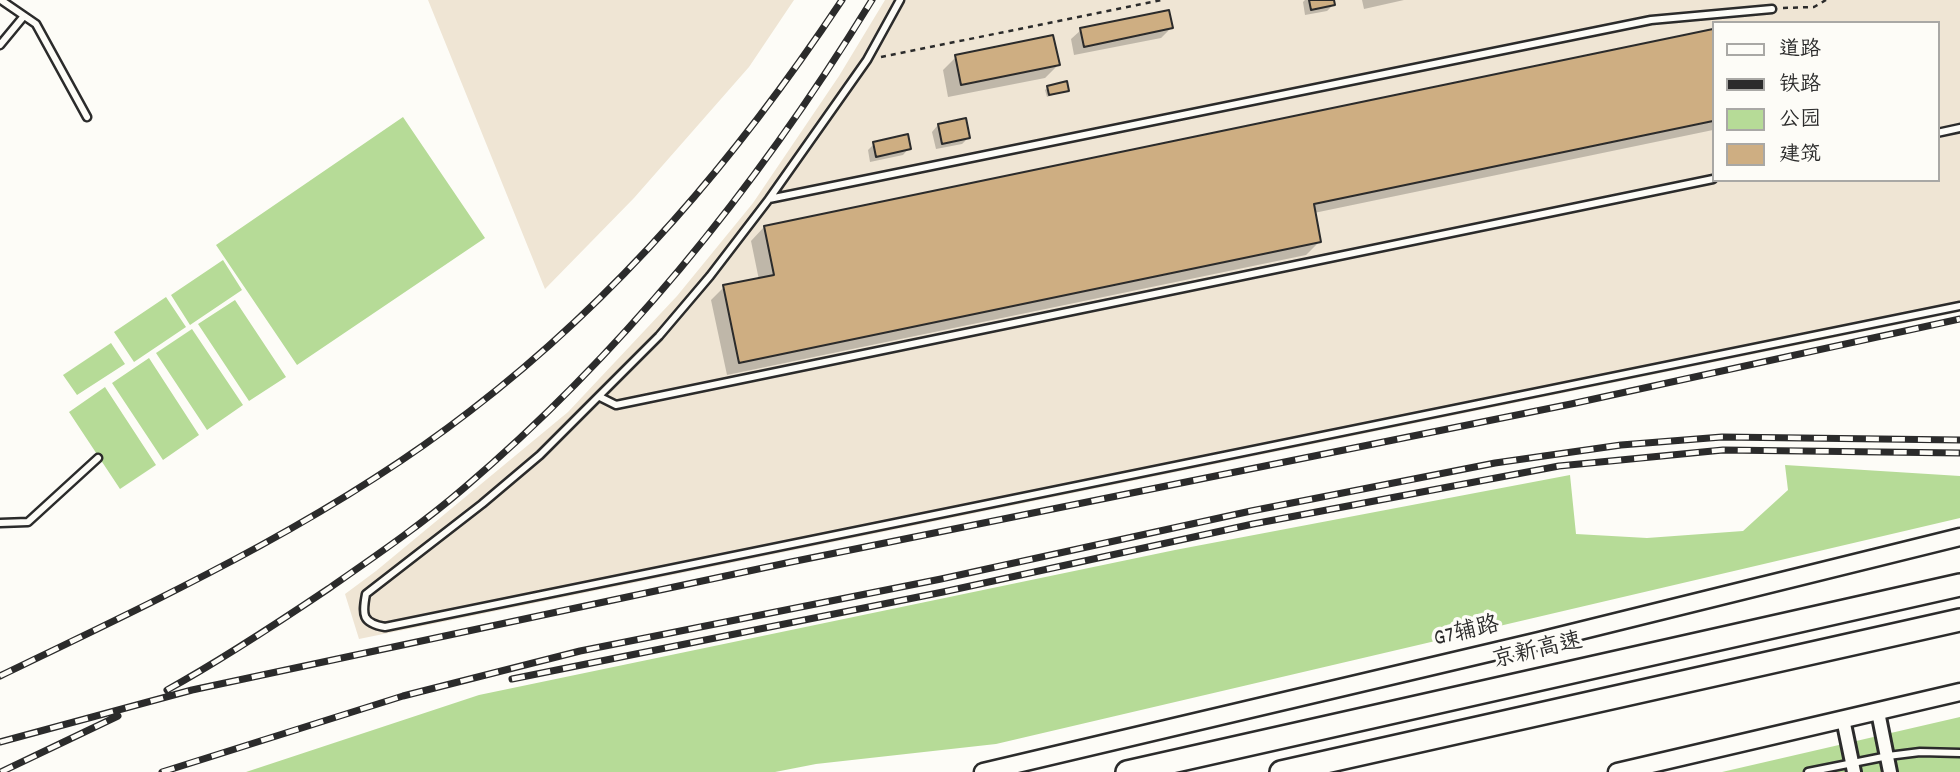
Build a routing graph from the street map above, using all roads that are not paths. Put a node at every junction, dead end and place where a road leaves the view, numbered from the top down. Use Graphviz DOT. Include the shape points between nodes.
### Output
graph roads {
  1 [pos="1,0"];
  2 [pos="900,0"];
  3 [pos="1772,9"];
  4 [pos="24,16"];
  5 [pos="0,46"];
  6 [pos="87,117"];
  7 [pos="1960,128"];
  8 [pos="1939,132"];
  9 [pos="1712,179"];
  10 [pos="769,199"];
  11 [pos="1960,306"];
  12 [pos="600,397"];
  13 [pos="98,458"];
  14 [pos="0,523"];
  15 [pos="1960,537"];
  16 [pos="1960,585"];
  17 [pos="1960,620"];
  18 [pos="1960,692"];
  19 [pos="1878,712"];
  20 [pos="1843,719"];
  21 [pos="1960,752"];
  22 [pos="1888,756"];
  23 [pos="1854,767"];
  24 [pos="983,772"];
  25 [pos="1127,772"];
  26 [pos="1281,772"];
  27 [pos="1617,772"];
  28 [pos="1808,772"];
  29 [pos="1891,772"];
  1 -- 4 [label="lane"];
  2 -- 10 [label="lane" via="867,60"];
  3 -- 10 [label="lane" via="1651,20"];
  4 -- 5 [label="lane"];
  4 -- 6 [label="lane" via="36,24"];
  7 -- 8 [label="lane"];
  9 -- 12 [label="lane" via="616,405"];
  10 -- 12 [label="lane" via="710,276"];
  11 -- 12 [label="lane" via="385,627 372,625 363,608 366,594 492,496"];
  13 -- 14 [label="lane" via="28,522"];
  15 -- 24 [label="street, G7辅路"];
  16 -- 25 [label="highway, 京新高速"];
  17 -- 26 [label="highway"];
  18 -- 19 [label="street"];
  19 -- 20 [label="street"];
  19 -- 22 [label="street"];
  20 -- 23 [label="street"];
  20 -- 27 [label="street"];
  21 -- 22 [label="lane"];
  22 -- 23 [label="lane"];
  22 -- 29 [label="street"];
  23 -- 28 [label="lane"];
}
